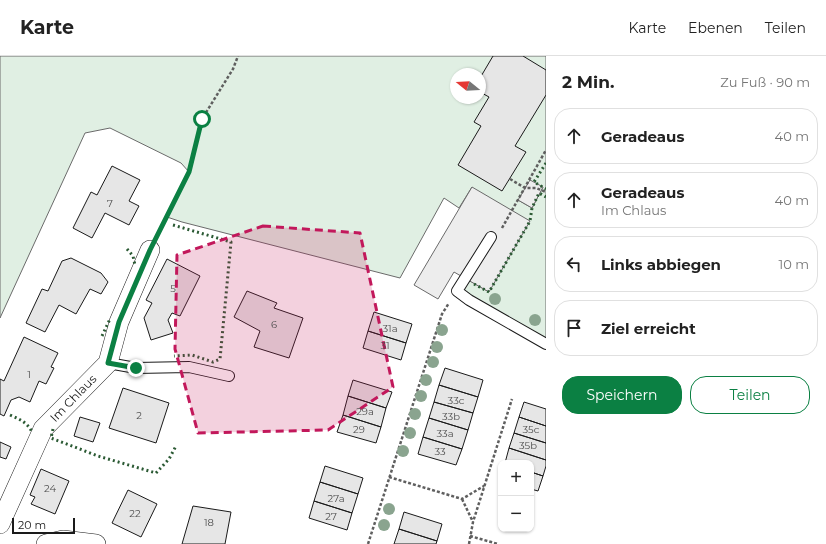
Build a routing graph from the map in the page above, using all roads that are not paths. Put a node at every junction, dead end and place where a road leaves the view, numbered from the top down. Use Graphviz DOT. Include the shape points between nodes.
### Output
graph roads {
  1 [pos="491,238"];
  2 [pos="150,250"];
  3 [pos="546,344"];
  4 [pos="108,363"];
  5 [pos="229,376"];
  6 [pos="0,524"];
  7 [pos="46,544"];
  8 [pos="96,544"];
  1 -- 3 [label="lane" via="457,291"];
  2 -- 4 [label="street, Im Chlaus" via="119,322"];
  4 -- 5 [label="lane" via="136,368 189,367"];
  4 -- 6 [label="street, Im Chlaus" via="43,429"];
  7 -- 8 [label="street" via="63,540"];
}
